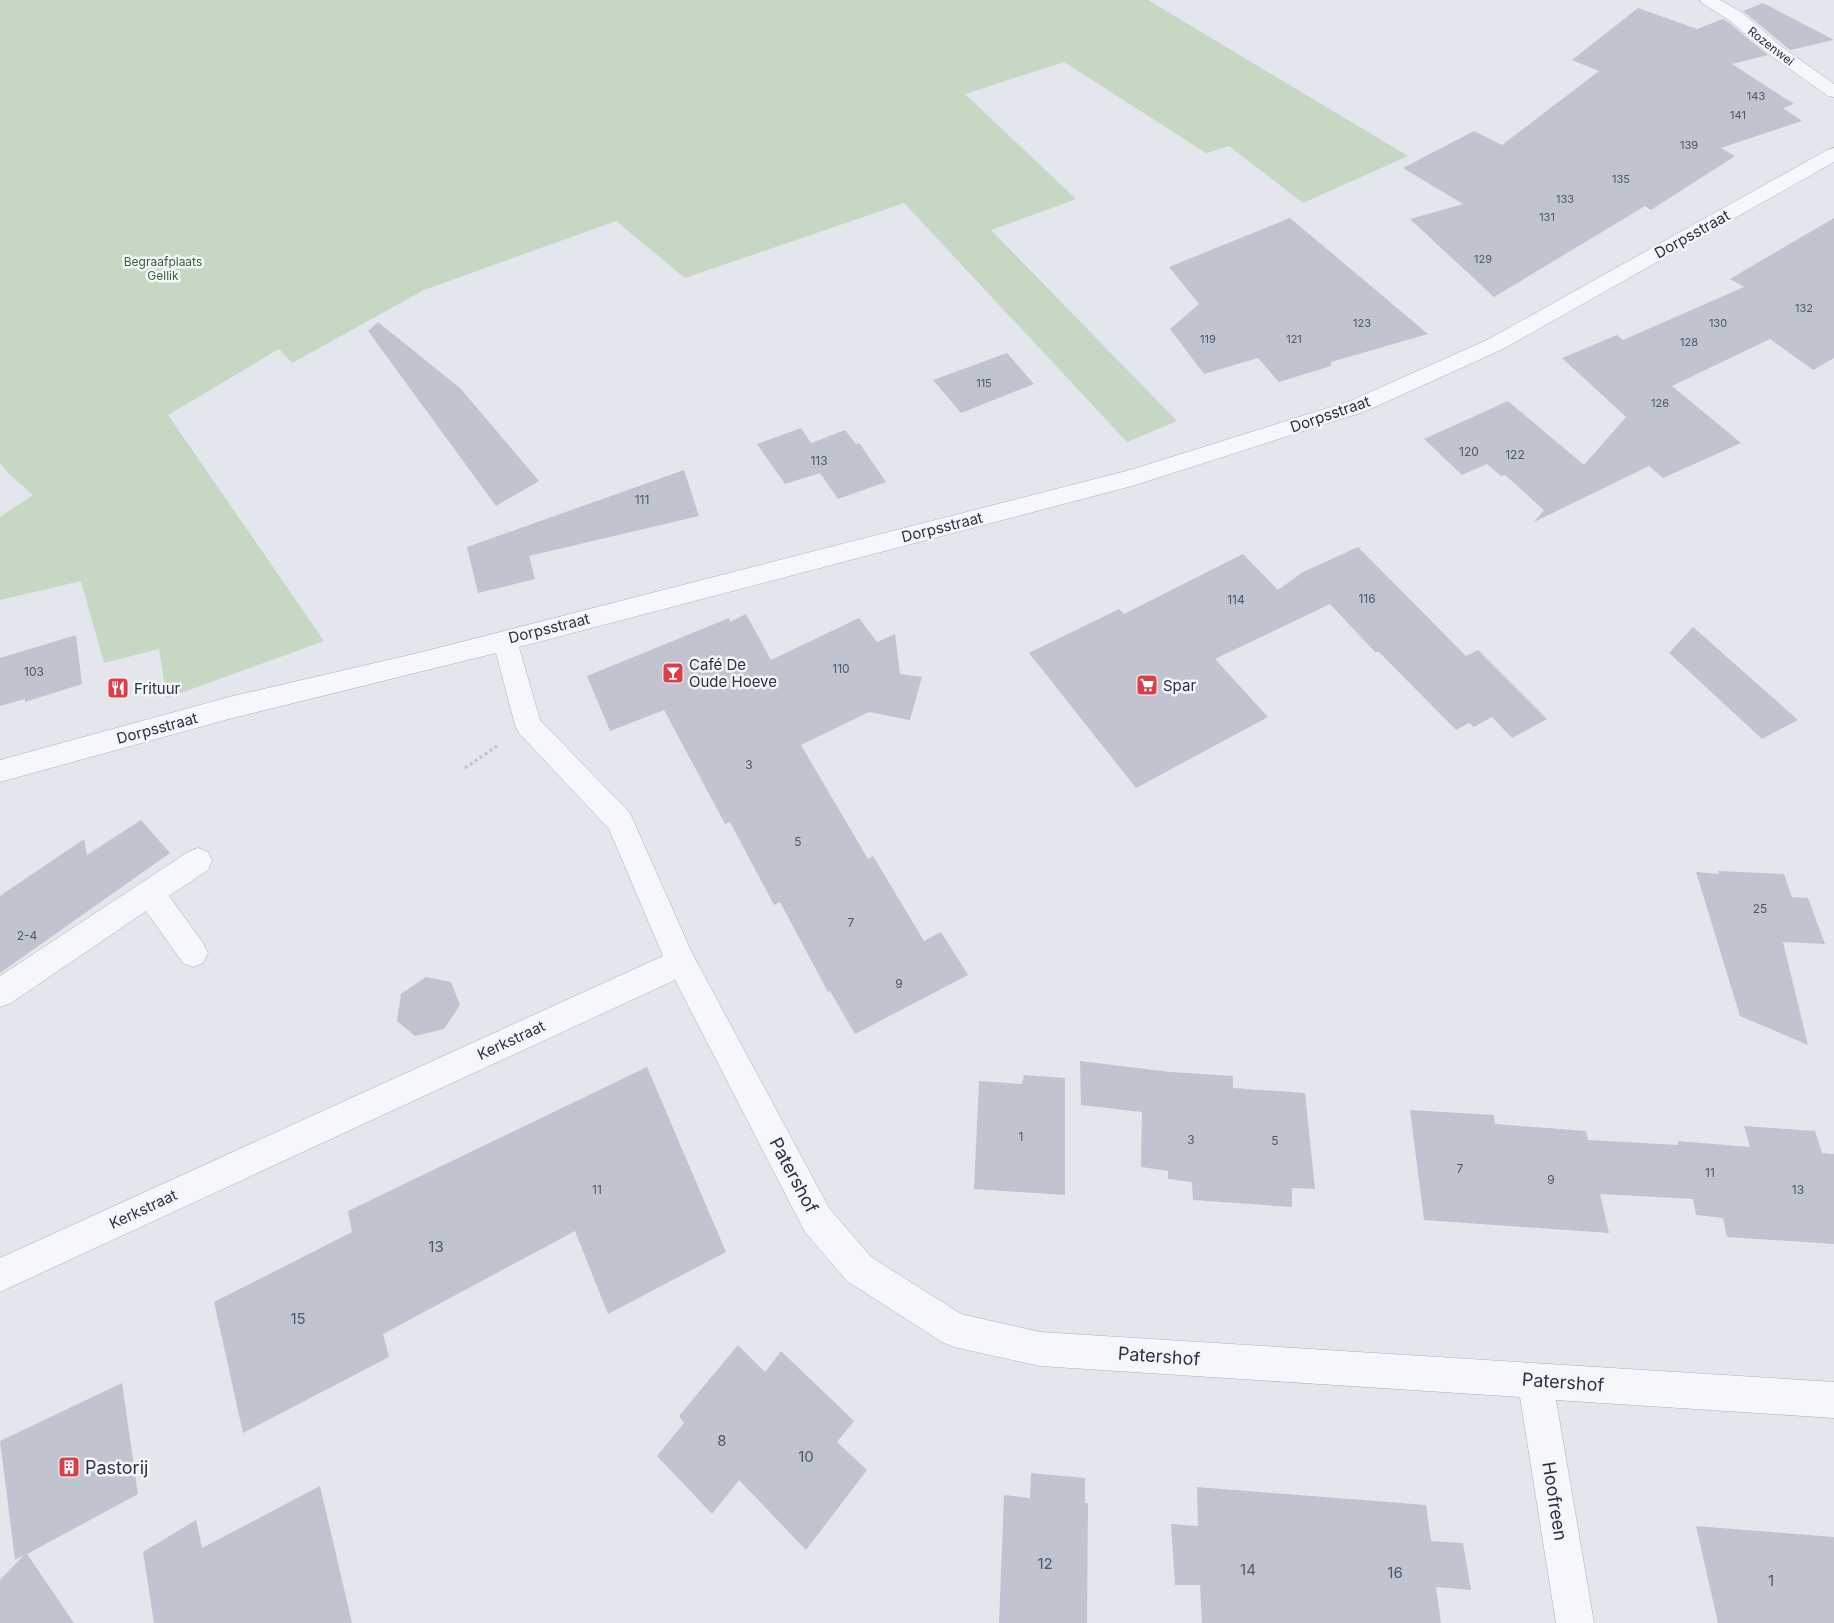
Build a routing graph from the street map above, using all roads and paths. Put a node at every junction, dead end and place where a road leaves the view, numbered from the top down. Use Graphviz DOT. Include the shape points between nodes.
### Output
graph roads {
  1 [pos="1708,0"];
  2 [pos="1834,92"];
  3 [pos="1834,154"];
  4 [pos="505,640"];
  5 [pos="0,771"];
  6 [pos="198,861"];
  7 [pos="150,893"];
  8 [pos="193,953"];
  9 [pos="681,962"];
  10 [pos="0,993"];
  11 [pos="0,1275"];
  12 [pos="1535,1380"];
  13 [pos="1834,1400"];
  14 [pos="1575,1623"];
  1 -- 2 [label="street, Rozenwei" via="1735,16 1776,51"];
  3 -- 4 [label="street, Dorpsstraat" via="1496,344 1358,406 1132,478"];
  4 -- 5 [label="street, Dorpsstraat" via="229,708"];
  4 -- 9 [label="street" via="528,725 620,821"];
  6 -- 7 [label="street"];
  7 -- 8 [label="street"];
  7 -- 10 [label="street"];
  9 -- 11 [label="street, Kerkstraat"];
  9 -- 12 [label="street, Patershof" via="817,1220 858,1269 954,1330 1040,1349"];
  12 -- 13 [label="street, Patershof"];
  12 -- 14 [label="street, Hoofreen"];
}
